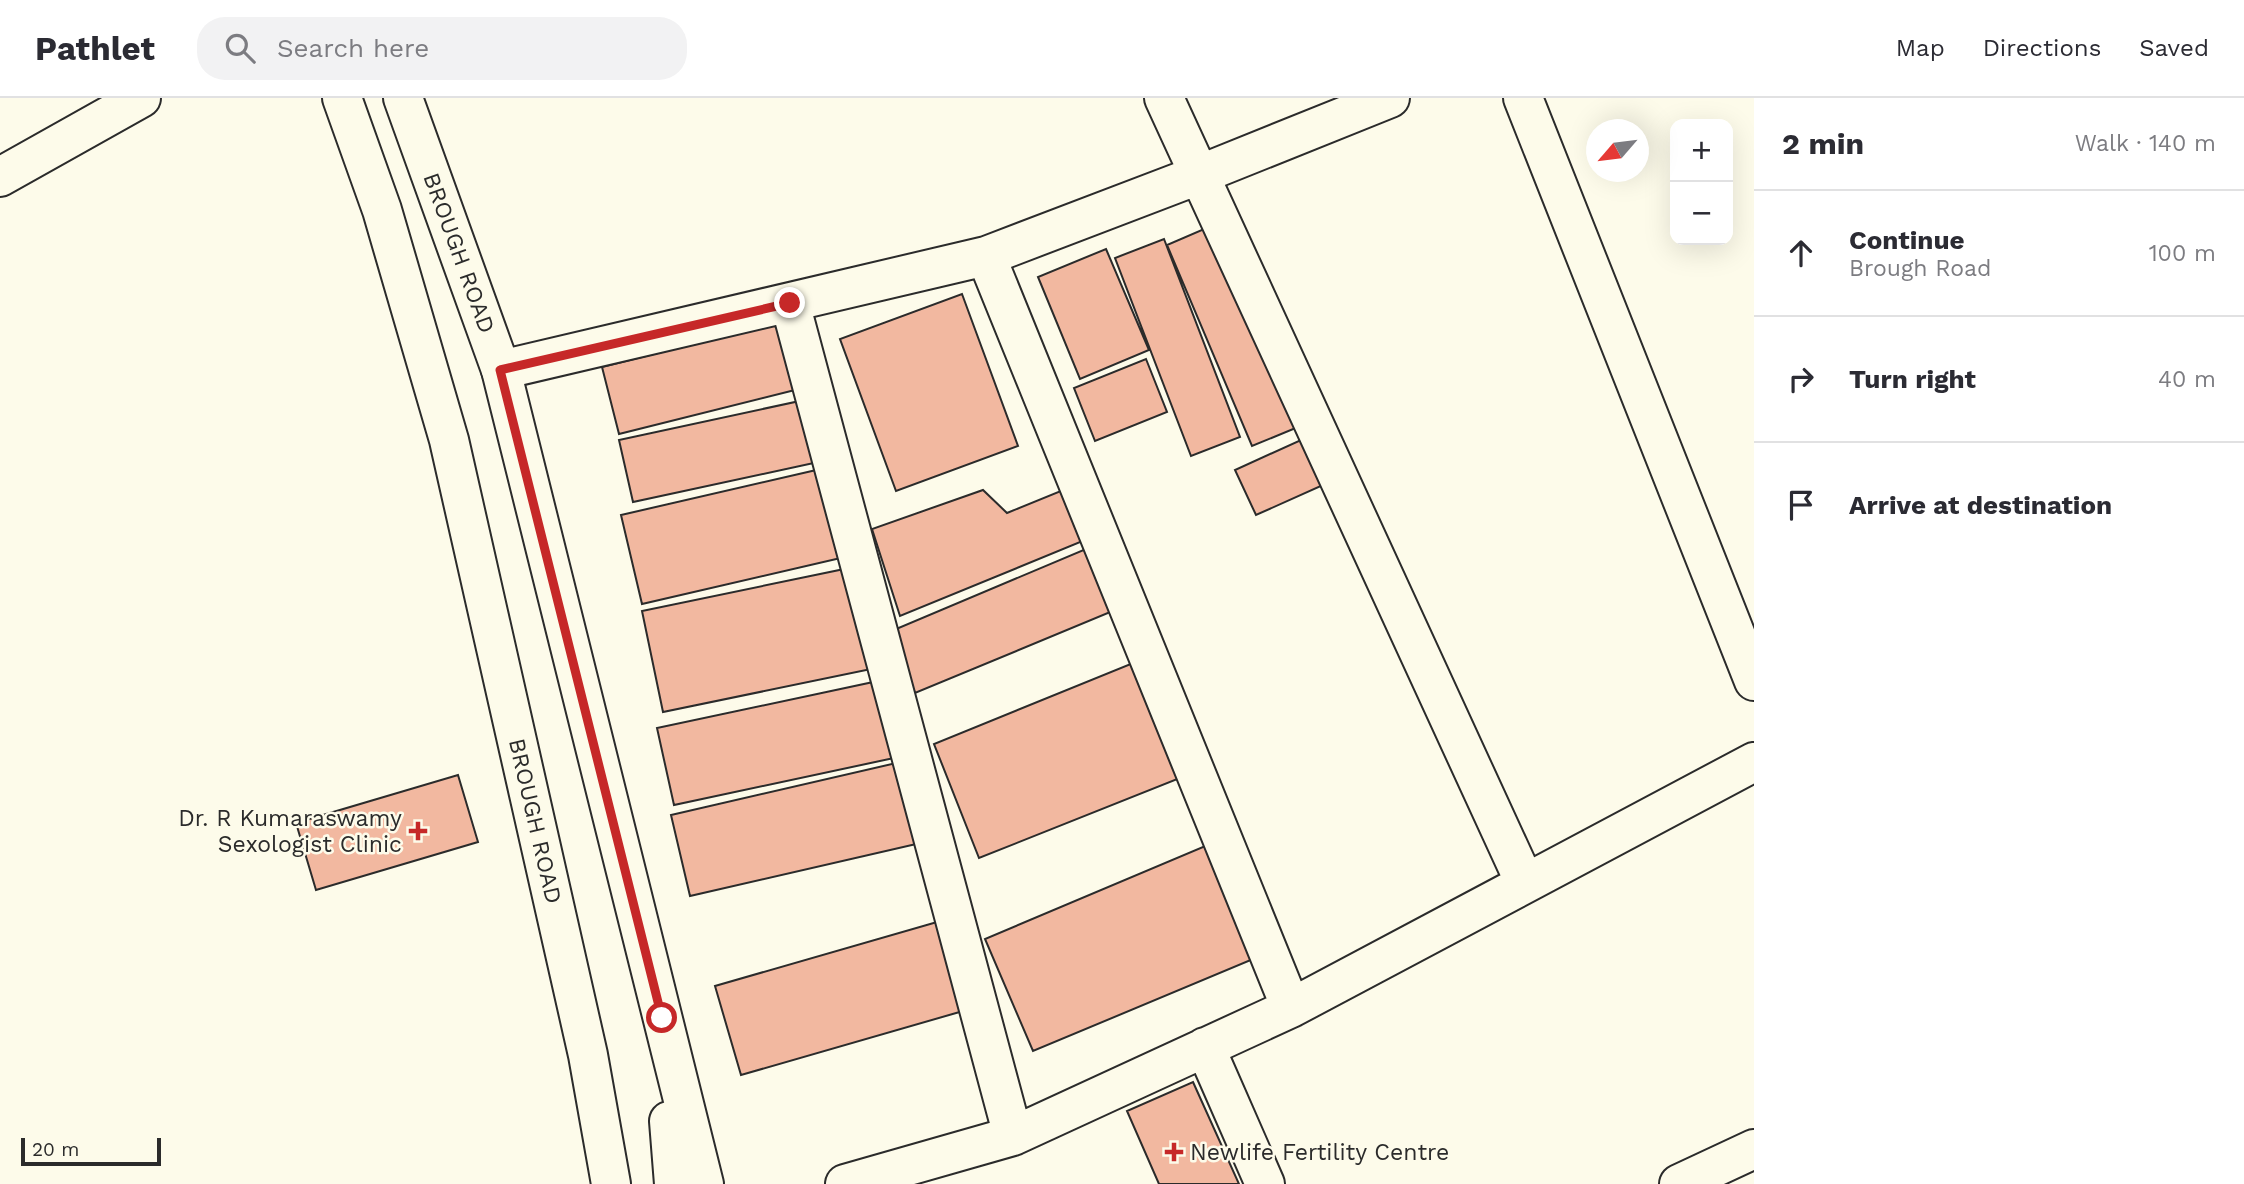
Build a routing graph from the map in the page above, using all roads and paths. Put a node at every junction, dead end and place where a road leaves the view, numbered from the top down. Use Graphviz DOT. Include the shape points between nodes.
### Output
graph roads {
  1 [pos="141,98"];
  2 [pos="342,98"];
  3 [pos="403,98"];
  4 [pos="1164,98"];
  5 [pos="1390,98"];
  6 [pos="1523,98"];
  7 [pos="1201,174"];
  8 [pos="0,177"];
  9 [pos="986,256"];
  10 [pos="790,303"];
  11 [pos="500,370"];
  12 [pos="1754,681"];
  13 [pos="1754,762"];
  14 [pos="1525,883"];
  15 [pos="1291,1008"];
  16 [pos="662,1018"];
  17 [pos="1205,1048"];
  18 [pos="588,1055"];
  19 [pos="1013,1136"];
  20 [pos="1754,1149"];
  21 [pos="611,1184"];
  22 [pos="630,1184"];
  23 [pos="674,1184"];
  24 [pos="704,1184"];
  25 [pos="845,1184"];
  26 [pos="1265,1184"];
  27 [pos="1679,1184"];
  1 -- 8 [label="street"];
  2 -- 18 [label="street, BROUGH ROAD" via="382,210 449,440"];
  3 -- 11 [label="street, BROUGH ROAD"];
  4 -- 7 [label="street"];
  5 -- 7 [label="street"];
  6 -- 12 [label="street"];
  7 -- 9 [label="street"];
  7 -- 14 [label="street"];
  9 -- 10 [label="street"];
  9 -- 15 [label="street"];
  10 -- 11 [label="street"];
  10 -- 19 [label="street"];
  11 -- 16 [label="street, BROUGH ROAD"];
  13 -- 14 [label="street"];
  14 -- 15 [label="street"];
  15 -- 17 [label="street"];
  16 -- 23 [label="street"];
  16 -- 24 [label="street, BROUGH ROAD"];
  17 -- 19 [label="street"];
  17 -- 26 [label="street"];
  18 -- 21 [label="street, BROUGH ROAD"];
  18 -- 22 [label="street"];
  19 -- 25 [label="street"];
  20 -- 27 [label="street"];
}
